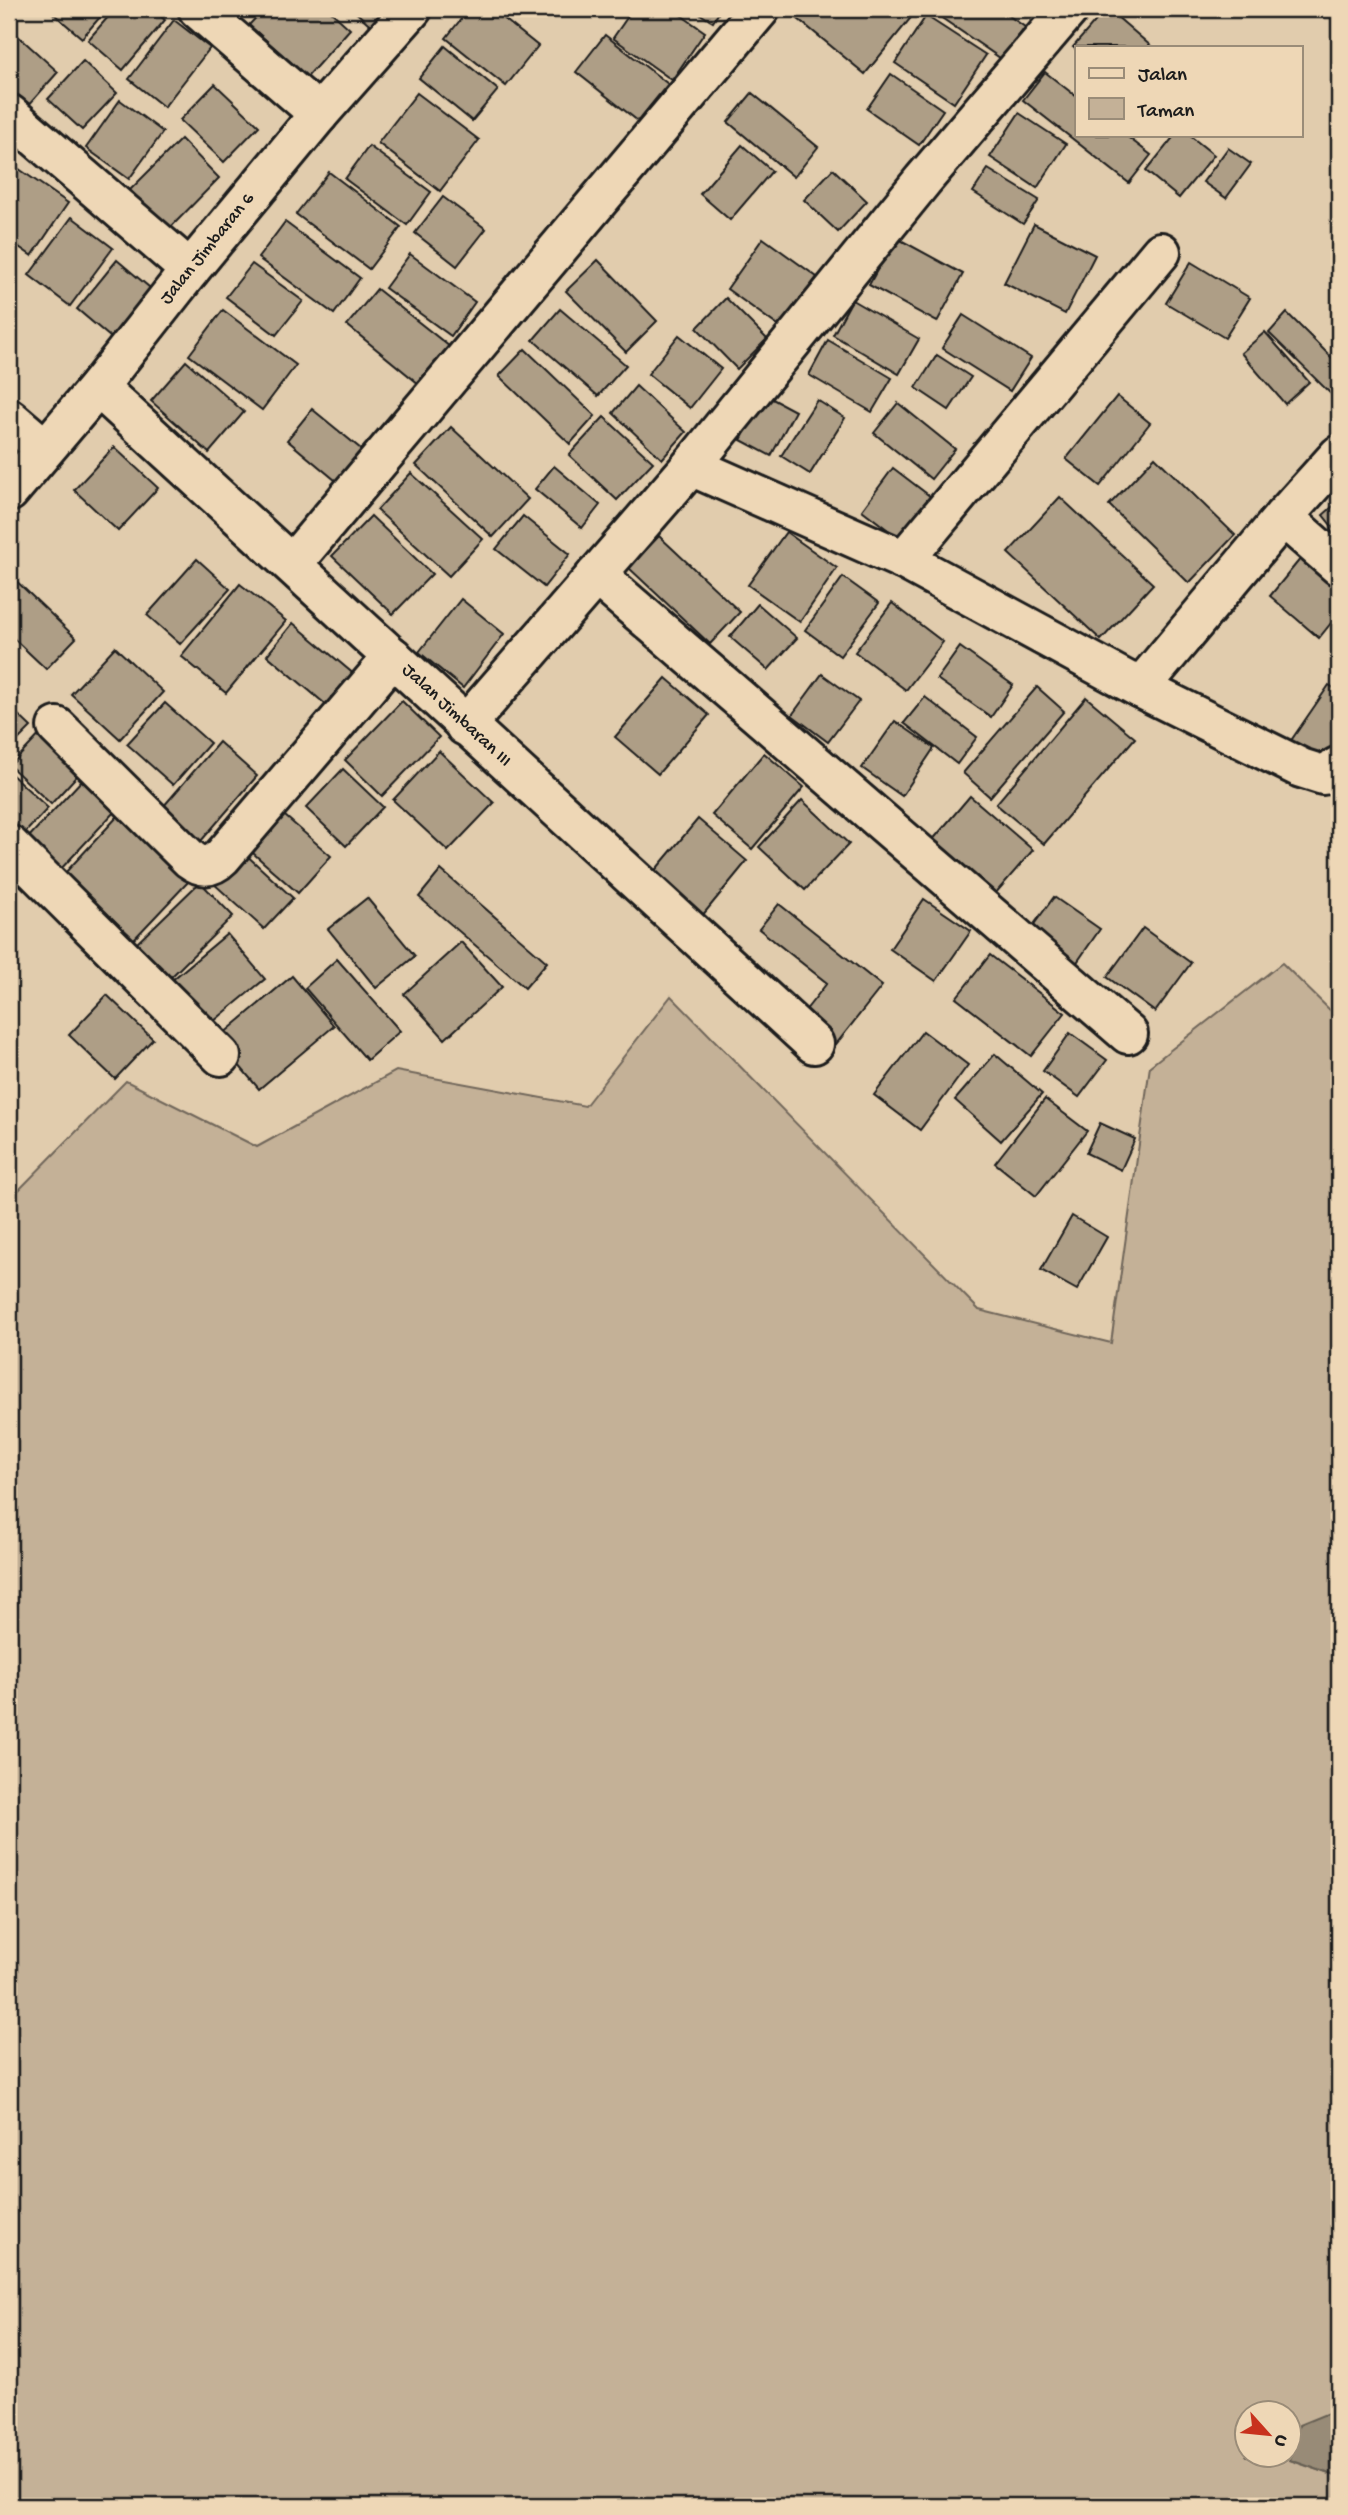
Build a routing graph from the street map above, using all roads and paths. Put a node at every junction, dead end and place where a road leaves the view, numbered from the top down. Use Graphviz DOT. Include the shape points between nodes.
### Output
graph roads {
  1 [pos="198,9"];
  2 [pos="412,9"];
  3 [pos="760,9"];
  4 [pos="1069,9"];
  5 [pos="9,114"];
  6 [pos="319,114"];
  7 [pos="1161,252"];
  8 [pos="190,270"];
  9 [pos="98,387"];
  10 [pos="9,418"];
  11 [pos="44,448"];
  12 [pos="1339,454"];
  13 [pos="691,466"];
  14 [pos="9,492"];
  15 [pos="1283,517"];
  16 [pos="905,560"];
  17 [pos="292,564"];
  18 [pos="1339,566"];
  19 [pos="596,575"];
  20 [pos="393,657"];
  21 [pos="1140,688"];
  22 [pos="465,726"];
  23 [pos="57,727"];
  24 [pos="1339,766"];
  25 [pos="9,845"];
  26 [pos="1128,1034"];
  27 [pos="814,1044"];
  28 [pos="221,1056"];
  1 -- 6 [label="street"];
  2 -- 6 [label="street, Jalan Jimbaran 6"];
  3 -- 17 [label="street"];
  4 -- 13 [label="street" via="923,180"];
  5 -- 8 [label="street"];
  6 -- 8 [label="street, Jalan Jimbaran 6"];
  7 -- 16 [label="street"];
  8 -- 9 [label="street, Jalan Jimbaran 6"];
  9 -- 11 [label="street, Jalan Jimbaran 6"];
  9 -- 17 [label="street, Jalan Jimbaran III"];
  10 -- 11 [label="street"];
  11 -- 14 [label="street, Jalan Jimbaran 6"];
  12 -- 15 [label="street"];
  13 -- 16 [label="street"];
  13 -- 19 [label="street"];
  15 -- 18 [label="street"];
  15 -- 21 [label="street"];
  16 -- 21 [label="street"];
  17 -- 20 [label="street, Jalan Jimbaran III"];
  19 -- 22 [label="street"];
  19 -- 26 [label="street"];
  20 -- 22 [label="street, Jalan Jimbaran III"];
  20 -- 23 [label="street" via="211,866 190,859"];
  21 -- 24 [label="street" via="1301,768 1323,775"];
  22 -- 27 [label="street, Jalan Jimbaran III"];
  25 -- 28 [label="street"];
}
